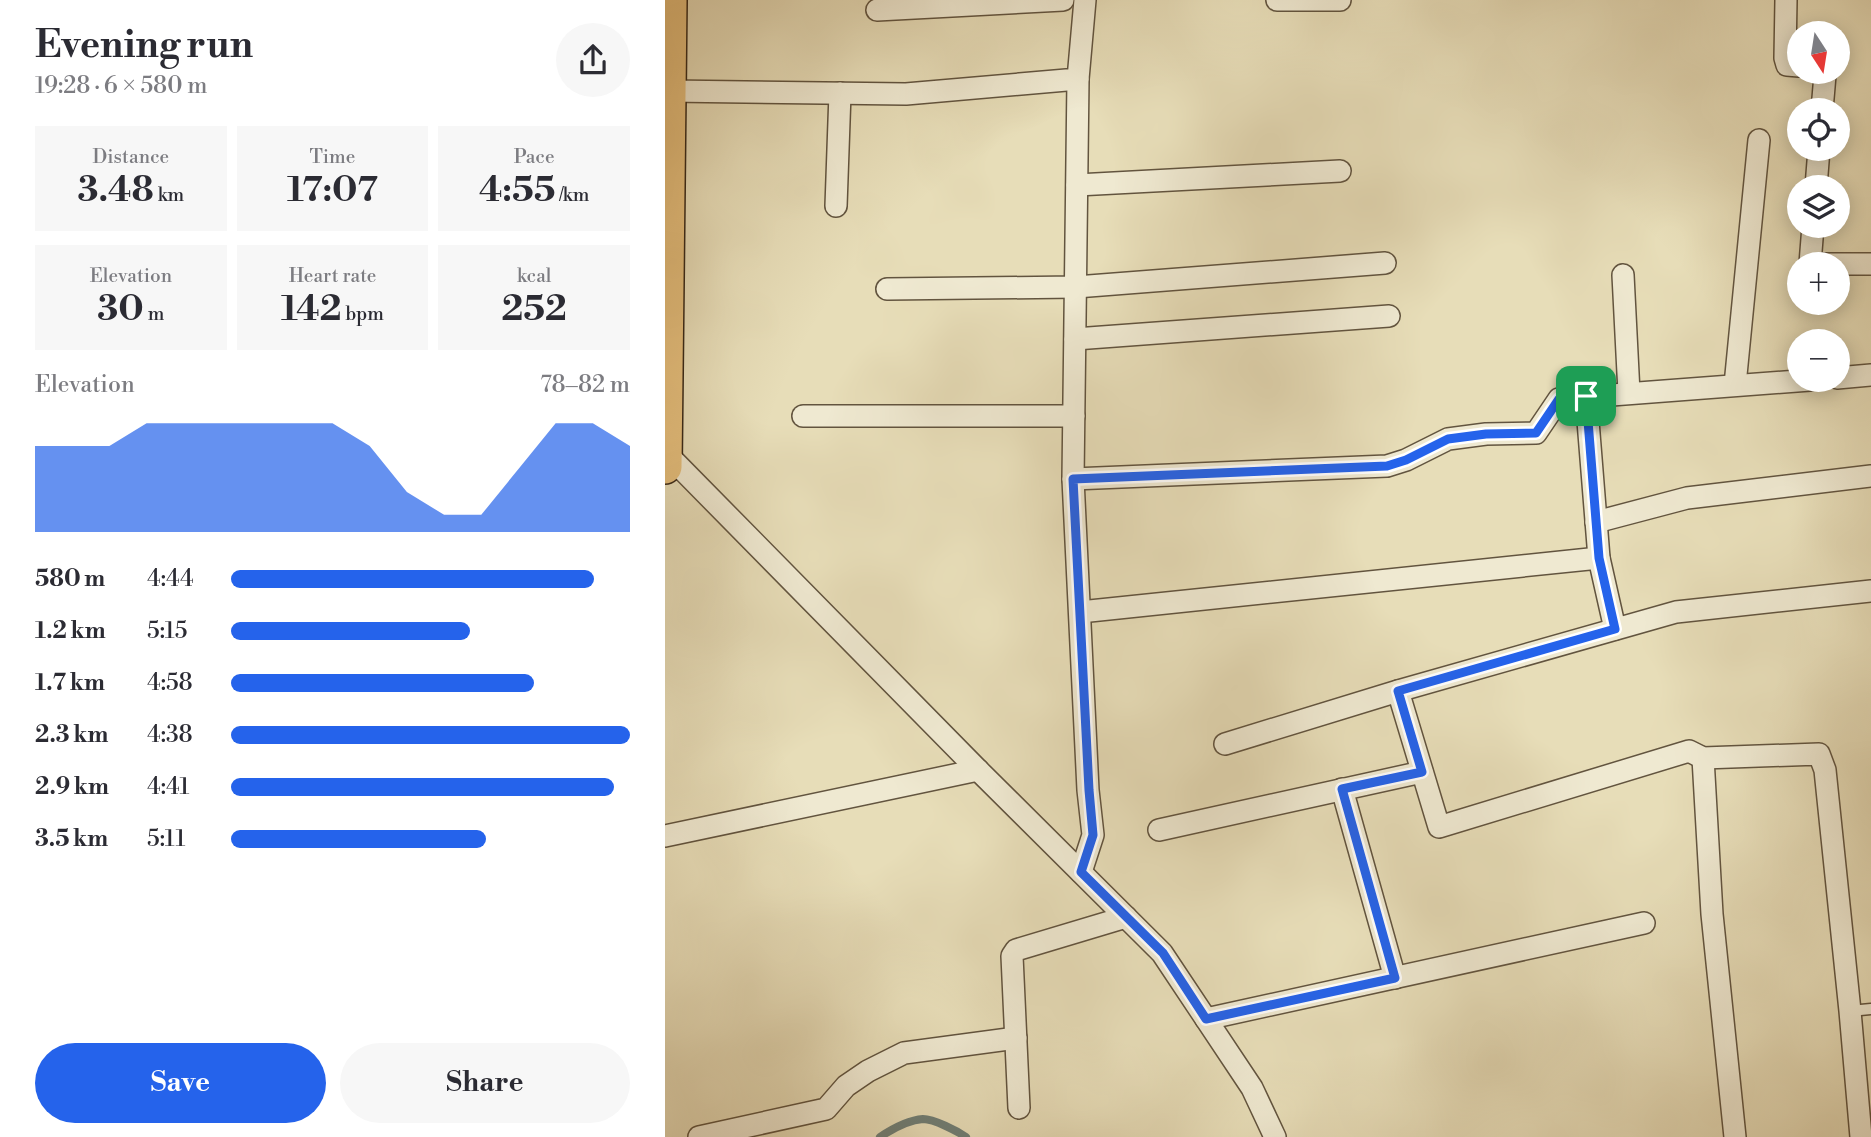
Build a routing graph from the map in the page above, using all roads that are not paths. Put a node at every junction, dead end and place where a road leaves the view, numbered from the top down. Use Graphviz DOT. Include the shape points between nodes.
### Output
graph roads {
  1 [pos="670,0"];
  2 [pos="1063,0"];
  3 [pos="1085,0"];
  4 [pos="1277,0"];
  5 [pos="1340,0"];
  6 [pos="1786,0"];
  7 [pos="877,10"];
  8 [pos="1787,65"];
  9 [pos="1078,79"];
  10 [pos="669,91"];
  11 [pos="840,93"];
  12 [pos="1759,139"];
  13 [pos="1340,171"];
  14 [pos="1077,185"];
  15 [pos="836,206"];
  16 [pos="1385,263"];
  17 [pos="1850,264"];
  18 [pos="1871,264"];
  19 [pos="1623,275"];
  20 [pos="1076,287"];
  21 [pos="887,289"];
  22 [pos="1389,316"];
  23 [pos="1075,340"];
  24 [pos="1871,375"];
  25 [pos="1850,377"];
  26 [pos="1787,381"];
  27 [pos="1735,385"];
  28 [pos="1629,393"];
  29 [pos="1586,396"];
  30 [pos="803,416"];
  31 [pos="1074,416"];
  32 [pos="665,452"];
  33 [pos="665,467"];
  34 [pos="1871,476"];
  35 [pos="1073,479"];
  36 [pos="1596,522"];
  37 [pos="1599,558"];
  38 [pos="1871,591"];
  39 [pos="1080,611"];
  40 [pos="1615,629"];
  41 [pos="1398,691"];
  42 [pos="1225,744"];
  43 [pos="1703,758"];
  44 [pos="978,770"];
  45 [pos="1422,772"];
  46 [pos="1342,789"];
  47 [pos="1159,830"];
  48 [pos="665,836"];
  49 [pos="1081,872"];
  50 [pos="1126,917"];
  51 [pos="1644,923"];
  52 [pos="1395,978"];
  53 [pos="1861,1010"];
  54 [pos="1206,1019"];
  55 [pos="1016,1038"];
  56 [pos="1019,1108"];
  57 [pos="699,1137"];
  58 [pos="1275,1137"];
  59 [pos="1735,1137"];
  60 [pos="1861,1137"];
  1 -- 10 [label="main road"];
  2 -- 7 [label="street"];
  3 -- 9 [label="street"];
  4 -- 5 [label="street"];
  6 -- 8 [label="street"];
  9 -- 11 [label="street" via="906,94"];
  9 -- 14 [label="street"];
  10 -- 11 [label="street"];
  10 -- 32 [label="main road"];
  11 -- 15 [label="street"];
  12 -- 27 [label="street"];
  13 -- 14 [label="street"];
  14 -- 20 [label="street"];
  16 -- 20 [label="street"];
  17 -- 18 [label="street"];
  19 -- 28 [label="street"];
  20 -- 21 [label="street"];
  20 -- 23 [label="street"];
  22 -- 23 [label="street"];
  23 -- 31 [label="street"];
  24 -- 25 [label="street"];
  26 -- 27 [label="street"];
  27 -- 28 [label="street"];
  28 -- 29 [label="street"];
  29 -- 35 [label="street" via="1559,399 1536,433 1448,439 1387,466"];
  29 -- 36 [label="street"];
  30 -- 31 [label="street"];
  31 -- 35 [label="street"];
  32 -- 33 [label="main road"];
  32 -- 44 [label="street"];
  34 -- 36 [label="street" via="1687,498"];
  35 -- 39 [label="street"];
  36 -- 37 [label="street"];
  37 -- 39 [label="street"];
  37 -- 40 [label="street"];
  38 -- 40 [label="street" via="1676,612"];
  39 -- 49 [label="street" via="1093,835"];
  40 -- 41 [label="street"];
  41 -- 42 [label="street"];
  41 -- 45 [label="street"];
  43 -- 45 [label="street" via="1689,751 1439,827"];
  43 -- 53 [label="street" via="1819,754"];
  43 -- 59 [label="street" via="1712,914"];
  44 -- 48 [label="street"];
  44 -- 49 [label="street"];
  45 -- 46 [label="street"];
  46 -- 47 [label="street"];
  46 -- 52 [label="street"];
  49 -- 50 [label="street"];
  50 -- 54 [label="street" via="1163,953"];
  50 -- 55 [label="street" via="1016,950 1012,956"];
  51 -- 52 [label="street"];
  52 -- 54 [label="street"];
  53 -- 60 [label="street"];
  54 -- 58 [label="street" via="1252,1088"];
  55 -- 56 [label="street"];
  55 -- 57 [label="street" via="904,1053 846,1086 826,1109"];
}
